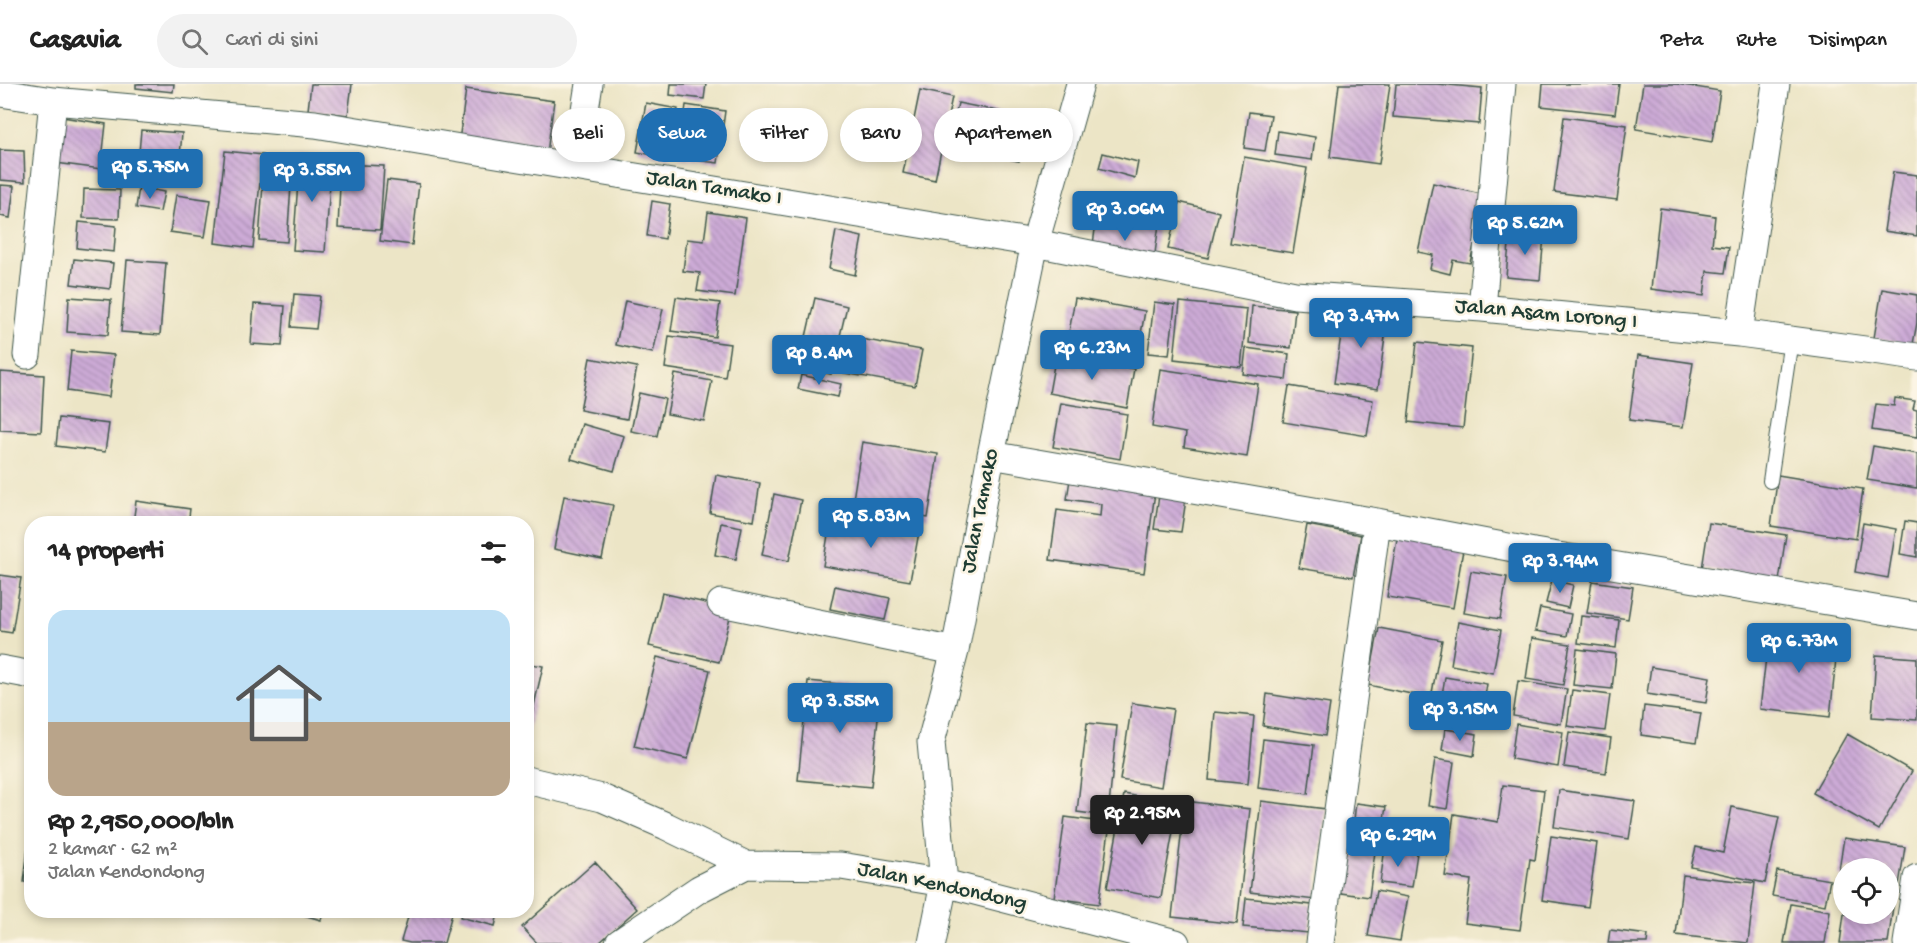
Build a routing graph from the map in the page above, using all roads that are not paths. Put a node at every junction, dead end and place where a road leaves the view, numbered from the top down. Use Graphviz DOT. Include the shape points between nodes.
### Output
graph roads {
  1 [pos="589,84"];
  2 [pos="1080,84"];
  3 [pos="1502,84"];
  4 [pos="1776,84"];
  5 [pos="0,93"];
  6 [pos="53,101"];
  7 [pos="576,167"];
  8 [pos="1035,243"];
  9 [pos="1482,308"];
  10 [pos="1739,333"];
  11 [pos="1791,340"];
  12 [pos="27,355"];
  13 [pos="1917,357"];
  14 [pos="991,455"];
  15 [pos="1770,481"];
  16 [pos="1377,522"];
  17 [pos="721,603"];
  18 [pos="1917,616"];
  19 [pos="955,651"];
  20 [pos="0,669"];
  21 [pos="24,674"];
  22 [pos="534,782"];
  23 [pos="746,865"];
  24 [pos="1917,878"];
  25 [pos="944,883"];
  26 [pos="619,943"];
  27 [pos="932,943"];
  28 [pos="1176,943"];
  29 [pos="1320,943"];
  30 [pos="1907,943"];
  1 -- 7 [label="street"];
  2 -- 8 [label="street, Jalan Tamako"];
  3 -- 9 [label="street"];
  4 -- 10 [label="street"];
  5 -- 6 [label="street, Jalan Tamako I"];
  6 -- 7 [label="street, Jalan Tamako I" via="315,123"];
  6 -- 12 [label="street"];
  7 -- 8 [label="street, Jalan Tamako I"];
  8 -- 9 [label="street, Jalan Asam Lorong I" via="1295,296"];
  8 -- 14 [label="street, Jalan Tamako"];
  9 -- 10 [label="street, Jalan Asam Lorong I"];
  10 -- 11 [label="street, Jalan Asam Lorong I"];
  11 -- 13 [label="street, Jalan Asam Lorong I"];
  11 -- 15 [label="lane"];
  14 -- 16 [label="street"];
  14 -- 19 [label="street, Jalan Tamako"];
  16 -- 18 [label="street"];
  16 -- 29 [label="street"];
  17 -- 19 [label="street"];
  19 -- 25 [label="street, Jalan Tamako" via="931,742"];
  20 -- 21 [label="street"];
  22 -- 23 [label="street" via="602,798"];
  23 -- 25 [label="street, Jalan Kendondong" via="841,866"];
  23 -- 26 [label="street, Jalan Kendondong" via="699,889"];
  24 -- 30 [label="street"];
  25 -- 27 [label="street, Jalan Tamako"];
  25 -- 28 [label="street, Jalan Kendondong"];
}
